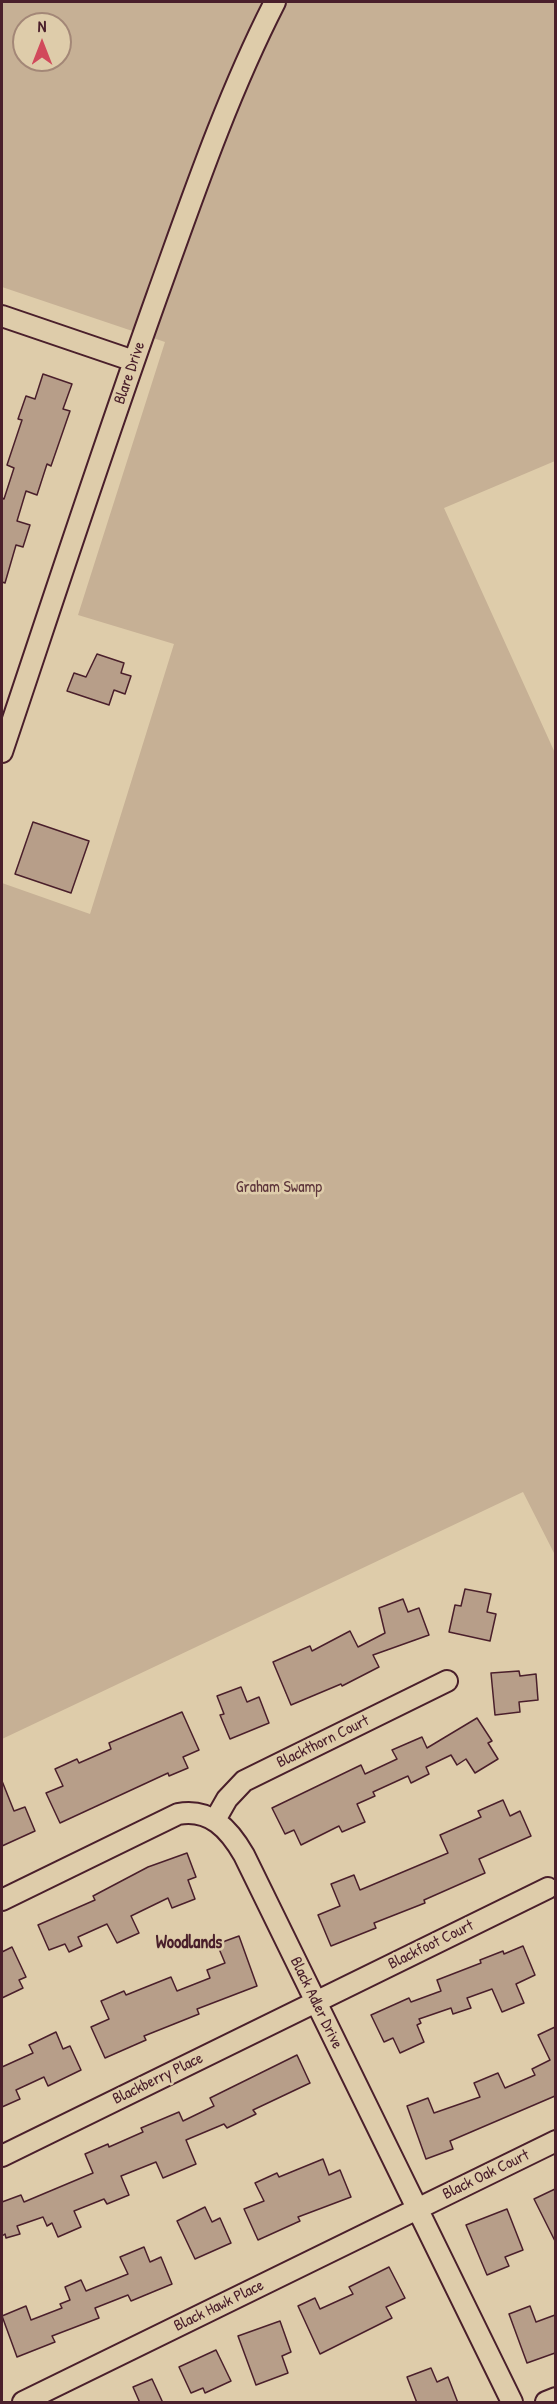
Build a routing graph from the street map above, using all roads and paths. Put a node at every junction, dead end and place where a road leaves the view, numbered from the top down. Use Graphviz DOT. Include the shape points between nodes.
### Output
graph roads {
  1 [pos="275,2"];
  2 [pos="2,316"];
  3 [pos="134,360"];
  4 [pos="2,752"];
  5 [pos="447,1681"];
  6 [pos="215,1820"];
  7 [pos="548,1888"];
  8 [pos="2,1900"];
  9 [pos="315,2002"];
  10 [pos="555,2141"];
  11 [pos="2,2156"];
  12 [pos="416,2209"];
  13 [pos="555,2398"];
  14 [pos="23,2403"];
  15 [pos="512,2403"];
  16 [pos="546,2403"];
  1 -- 3 [label="street, Blare Drive" via="225,107"];
  2 -- 3 [label="street"];
  3 -- 4 [label="street, Blare Drive"];
  5 -- 6 [label="street, Blackthorn Court" via="251,1777 233,1792"];
  6 -- 8 [label="street" via="191,1813 169,1817"];
  6 -- 9 [label="street, Black Adler Drive" via="238,1844"];
  7 -- 9 [label="street, Blackfoot Court"];
  9 -- 11 [label="street, Blackberry Place"];
  9 -- 12 [label="street, Black Adler Drive"];
  10 -- 12 [label="street, Black Oak Court"];
  12 -- 14 [label="street, Black Hawk Place"];
  12 -- 15 [label="street, Black Adler Drive"];
  13 -- 16 [label="street"];
}
